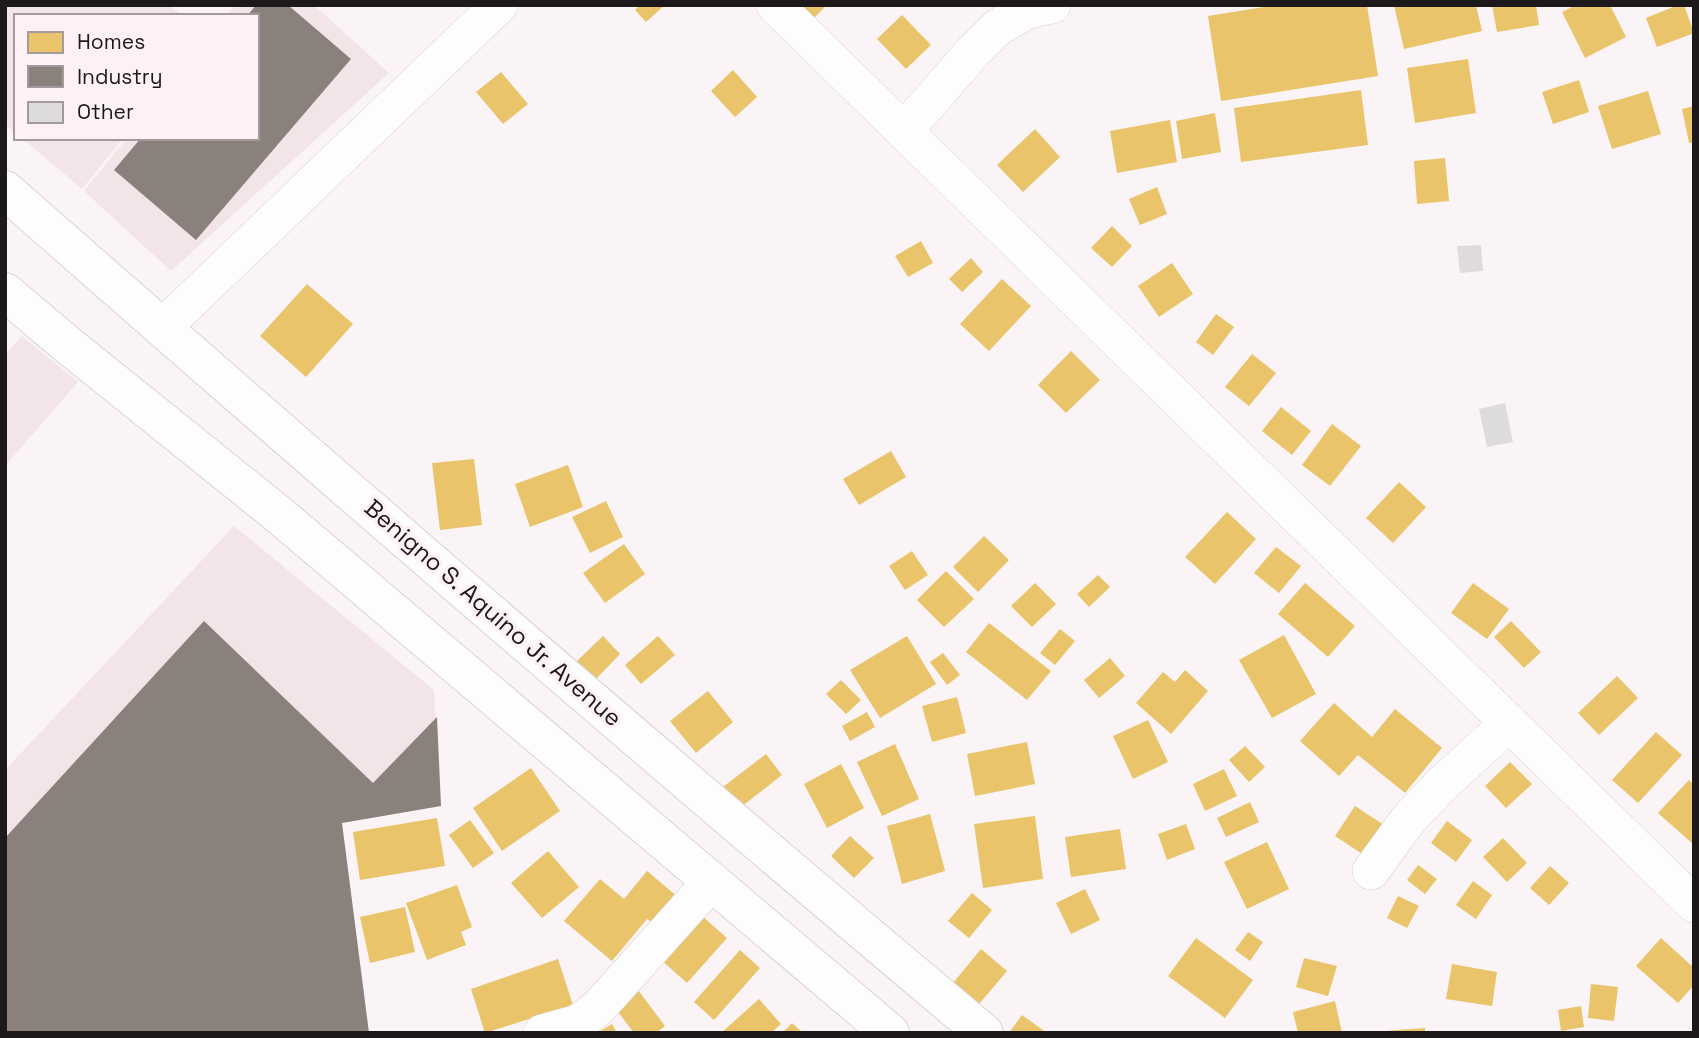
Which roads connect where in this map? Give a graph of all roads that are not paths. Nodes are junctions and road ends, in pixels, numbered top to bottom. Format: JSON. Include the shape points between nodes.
{"nodes":[{"id":1,"x":499,"y":5,"type":"edge"},
{"id":2,"x":775,"y":5,"type":"edge"},
{"id":3,"x":1052,"y":5,"type":"edge"},
{"id":4,"x":904,"y":131,"type":"junction"},
{"id":5,"x":5,"y":190,"type":"edge"},
{"id":6,"x":5,"y":292,"type":"edge"},
{"id":7,"x":162,"y":328,"type":"junction"},
{"id":8,"x":1509,"y":723,"type":"junction"},
{"id":9,"x":1371,"y":871,"type":"dead end"},
{"id":10,"x":712,"y":881,"type":"junction"},
{"id":11,"x":1694,"y":904,"type":"edge"},
{"id":12,"x":542,"y":1033,"type":"edge"},
{"id":13,"x":890,"y":1033,"type":"edge"},
{"id":14,"x":984,"y":1033,"type":"edge"}],
"edges":[{"from":1,"to":7,"type":"street"},
{"from":2,"to":4,"type":"street"},
{"from":3,"to":4,"type":"street","via":[[1028,10],[998,27]]},
{"from":4,"to":8,"type":"street"},
{"from":5,"to":7,"type":"main road","name":"Benigno S. Aquino Jr. Avenue"},
{"from":6,"to":10,"type":"main road","via":[[278,513]]},
{"from":7,"to":14,"type":"main road","name":"Benigno S. Aquino Jr. Avenue"},
{"from":8,"to":9,"type":"street","via":[[1408,820]]},
{"from":8,"to":11,"type":"street"},
{"from":10,"to":12,"type":"street","via":[[598,1008],[578,1023]]},
{"from":10,"to":13,"type":"main road"}]}
